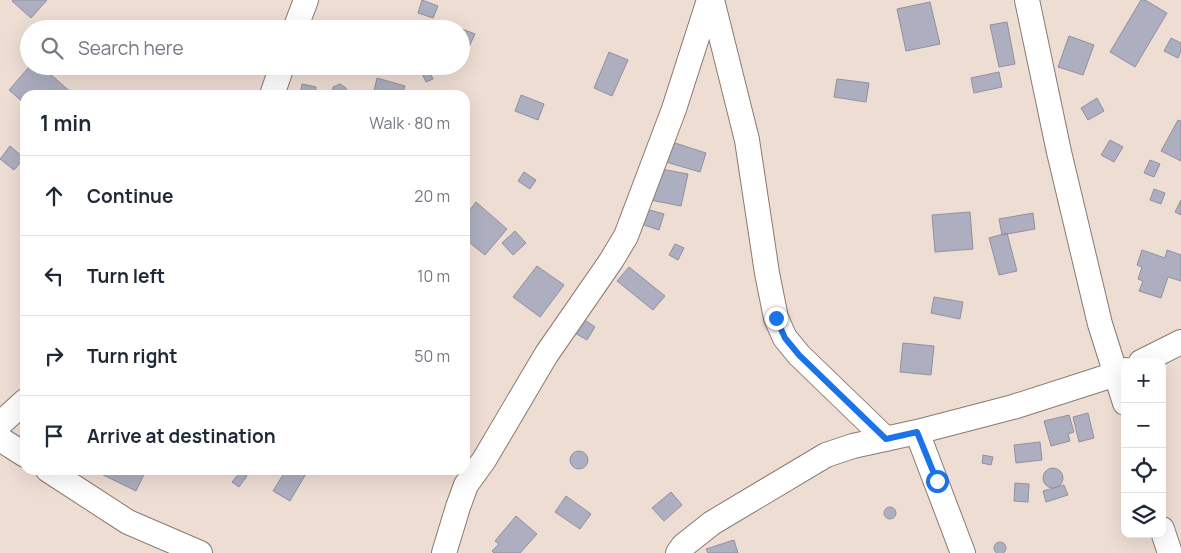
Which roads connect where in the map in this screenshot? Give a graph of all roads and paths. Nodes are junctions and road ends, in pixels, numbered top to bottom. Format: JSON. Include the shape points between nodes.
{"nodes":[{"id":1,"x":306,"y":0,"type":"edge"},
{"id":2,"x":710,"y":0,"type":"edge"},
{"id":3,"x":1026,"y":0,"type":"edge"},
{"id":4,"x":298,"y":20,"type":"edge"},
{"id":5,"x":279,"y":75,"type":"edge"},
{"id":6,"x":274,"y":90,"type":"edge"},
{"id":7,"x":1181,"y":342,"type":"edge"},
{"id":8,"x":1149,"y":358,"type":"edge"},
{"id":9,"x":1120,"y":372,"type":"edge"},
{"id":10,"x":20,"y":406,"type":"edge"},
{"id":11,"x":0,"y":424,"type":"edge"},
{"id":12,"x":917,"y":432,"type":"junction"},
{"id":13,"x":0,"y":439,"type":"edge"},
{"id":14,"x":886,"y":439,"type":"junction"},
{"id":15,"x":20,"y":452,"type":"edge"},
{"id":16,"x":56,"y":475,"type":"edge"},
{"id":17,"x":1165,"y":538,"type":"edge"},
{"id":18,"x":200,"y":553,"type":"edge"},
{"id":19,"x":444,"y":553,"type":"edge"},
{"id":20,"x":678,"y":553,"type":"edge"},
{"id":21,"x":964,"y":553,"type":"edge"},
{"id":22,"x":1170,"y":553,"type":"edge"}],
"edges":[{"from":1,"to":4,"type":"street"},
{"from":2,"to":14,"type":"street","via":[[747,140],[776,318],[785,338],[799,355]]},
{"from":2,"to":19,"type":"street","via":[[674,109],[626,236],[546,355],[466,485]]},
{"from":3,"to":9,"type":"street","via":[[1100,324]]},
{"from":5,"to":6,"type":"street"},
{"from":7,"to":8,"type":"street"},
{"from":9,"to":12,"type":"street","via":[[1014,407]]},
{"from":10,"to":11,"type":"street"},
{"from":12,"to":14,"type":"street"},
{"from":12,"to":21,"type":"street"},
{"from":13,"to":15,"type":"street"},
{"from":14,"to":20,"type":"street","via":[[826,455],[712,524]]},
{"from":16,"to":18,"type":"street","via":[[128,522]]},
{"from":17,"to":22,"type":"street"}]}
